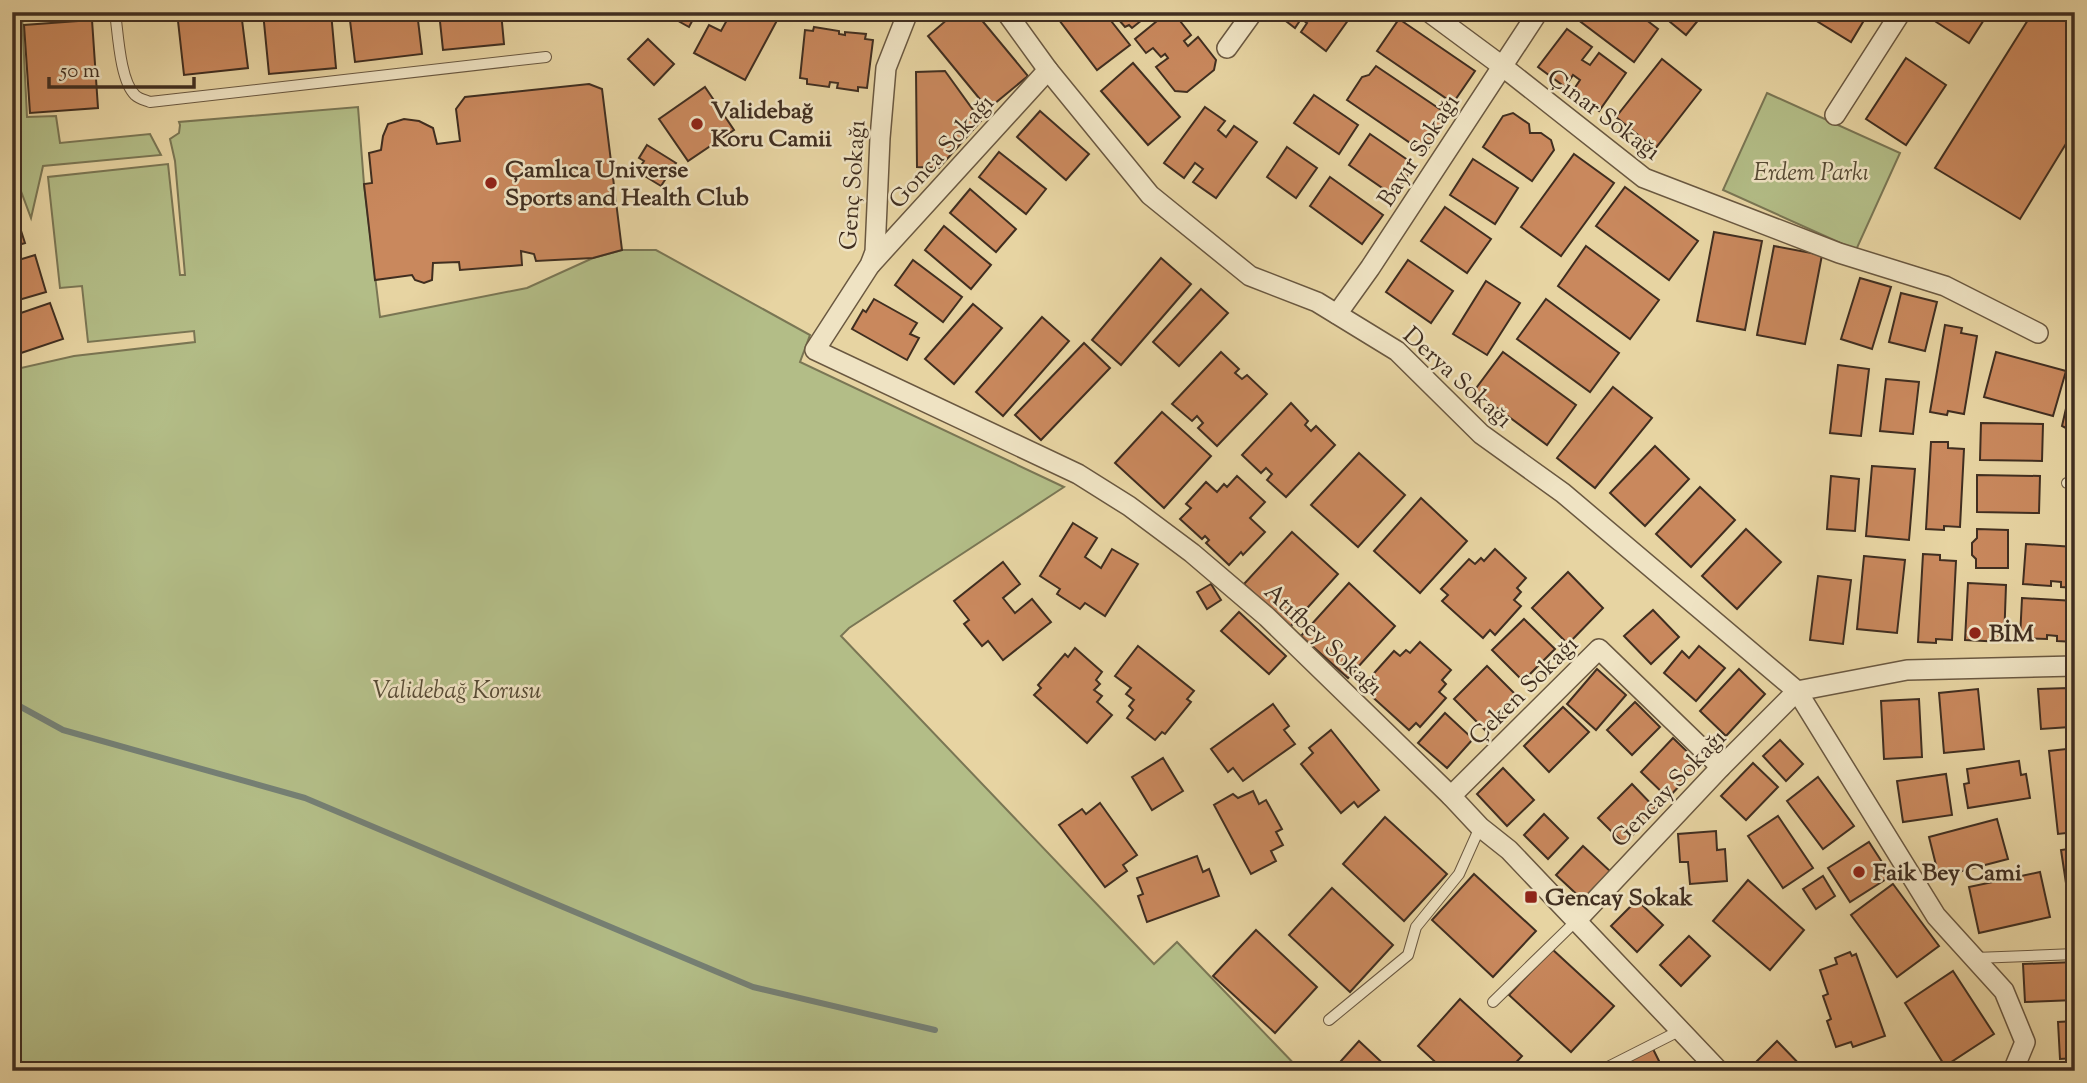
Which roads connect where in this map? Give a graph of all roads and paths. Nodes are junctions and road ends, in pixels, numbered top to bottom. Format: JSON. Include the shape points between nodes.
{"nodes":[{"id":1,"x":114,"y":12,"type":"edge"},
{"id":2,"x":908,"y":12,"type":"edge"},
{"id":3,"x":1006,"y":12,"type":"edge"},
{"id":4,"x":1253,"y":12,"type":"edge"},
{"id":5,"x":1429,"y":12,"type":"edge"},
{"id":6,"x":1538,"y":12,"type":"edge"},
{"id":7,"x":1900,"y":12,"type":"edge"},
{"id":8,"x":1227,"y":48,"type":"dead end"},
{"id":9,"x":546,"y":57,"type":"dead end"},
{"id":10,"x":1502,"y":66,"type":"junction"},
{"id":11,"x":1048,"y":70,"type":"junction"},
{"id":12,"x":1835,"y":116,"type":"dead end"},
{"id":13,"x":870,"y":265,"type":"junction"},
{"id":14,"x":1337,"y":314,"type":"junction"},
{"id":15,"x":2038,"y":333,"type":"dead end"},
{"id":16,"x":815,"y":350,"type":"joint"},
{"id":17,"x":2075,"y":666,"type":"edge"},
{"id":18,"x":1797,"y":691,"type":"junction"},
{"id":19,"x":1721,"y":767,"type":"junction"},
{"id":20,"x":1451,"y":796,"type":"junction"},
{"id":21,"x":1480,"y":827,"type":"junction"},
{"id":22,"x":1576,"y":920,"type":"junction"},
{"id":23,"x":2075,"y":954,"type":"edge"},
{"id":24,"x":1975,"y":958,"type":"junction"},
{"id":25,"x":1493,"y":1002,"type":"dead end"},
{"id":26,"x":1329,"y":1020,"type":"dead end"},
{"id":27,"x":1681,"y":1030,"type":"junction"},
{"id":28,"x":1600,"y":1071,"type":"edge"},
{"id":29,"x":1719,"y":1071,"type":"edge"},
{"id":30,"x":2012,"y":1071,"type":"edge"}],
"edges":[{"from":1,"to":9,"type":"lane","via":[[126,81],[138,98],[150,102]]},
{"from":2,"to":13,"type":"street","name":"Genç Sokağı","via":[[886,68]]},
{"from":3,"to":11,"type":"street","name":"Derya Sokağı"},
{"from":4,"to":8,"type":"street"},
{"from":5,"to":10,"type":"street","name":"Çınar Sokağı"},
{"from":6,"to":10,"type":"street","name":"Bayır Sokağı"},
{"from":7,"to":12,"type":"street"},
{"from":10,"to":14,"type":"street","name":"Bayır Sokağı"},
{"from":10,"to":15,"type":"street","name":"Çınar Sokağı","via":[[1644,178],[1839,253],[1945,286]]},
{"from":11,"to":13,"type":"street","name":"Gonca Sokağı"},
{"from":11,"to":14,"type":"street","name":"Derya Sokağı","via":[[1150,195],[1250,276]]},
{"from":13,"to":16,"type":"street","name":"Genç Sokağı"},
{"from":14,"to":18,"type":"street","name":"Derya Sokağı","via":[[1397,351],[1482,434],[1563,493]]},
{"from":16,"to":20,"type":"street","name":"Atıfbey Sokağı","via":[[1078,474],[1129,506],[1192,552],[1267,617]]},
{"from":17,"to":18,"type":"street","via":[[1908,670]]},
{"from":18,"to":19,"type":"street","name":"Gencay Sokağı"},
{"from":18,"to":24,"type":"street","name":"Derya Sokağı","via":[[1936,916]]},
{"from":19,"to":20,"type":"street","name":"Çeken Sokağı","via":[[1600,649]]},
{"from":19,"to":22,"type":"street","name":"Gencay Sokağı"},
{"from":20,"to":21,"type":"street","name":"Atıfbey Sokağı"},
{"from":21,"to":22,"type":"street","name":"Atıfbey Sokağı","via":[[1509,850]]},
{"from":21,"to":26,"type":"lane","via":[[1459,874],[1416,927],[1408,955]]},
{"from":22,"to":25,"type":"lane"},
{"from":22,"to":27,"type":"street","name":"Atıfbey Sokağı"},
{"from":23,"to":24,"type":"lane"},
{"from":24,"to":30,"type":"street","name":"Derya Sokağı","via":[[2004,991],[2025,1042]]},
{"from":27,"to":28,"type":"lane"},
{"from":27,"to":29,"type":"street","name":"Atıfbey Sokağı"}]}
